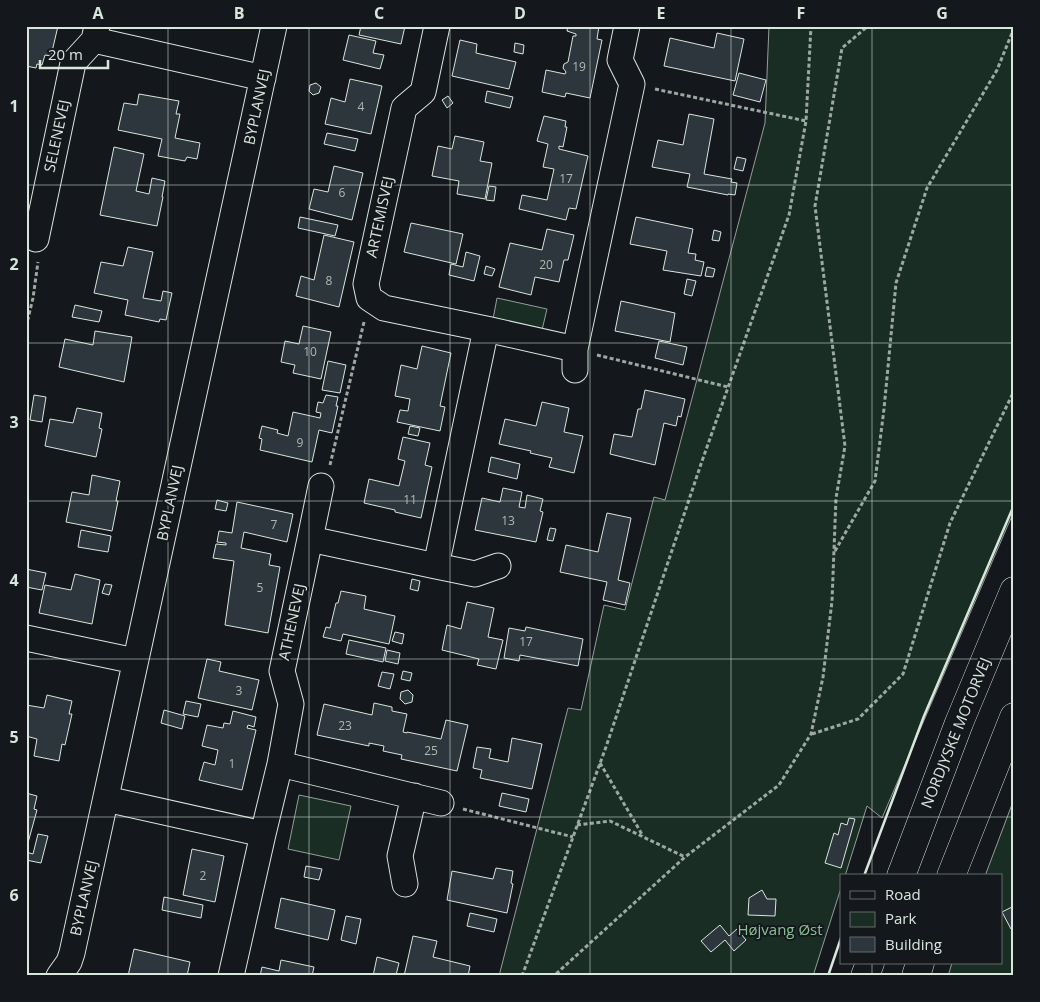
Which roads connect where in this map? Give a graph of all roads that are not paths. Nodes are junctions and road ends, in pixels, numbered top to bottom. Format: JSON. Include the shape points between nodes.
{"nodes":[{"id":1,"x":274,"y":26,"type":"edge"},
{"id":2,"x":437,"y":26,"type":"edge"},
{"id":3,"x":627,"y":26,"type":"edge"},
{"id":4,"x":96,"y":33,"type":"edge"},
{"id":5,"x":263,"y":78,"type":"junction"},
{"id":6,"x":36,"y":240,"type":"road end"},
{"id":7,"x":486,"y":329,"type":"junction"},
{"id":8,"x":321,"y":486,"type":"road end"},
{"id":9,"x":310,"y":539,"type":"junction"},
{"id":10,"x":436,"y":566,"type":"junction"},
{"id":11,"x":498,"y":566,"type":"dead end"},
{"id":12,"x":1014,"y":591,"type":"edge"},
{"id":13,"x":26,"y":638,"type":"edge"},
{"id":14,"x":135,"y":661,"type":"junction"},
{"id":15,"x":1014,"y":717,"type":"edge"},
{"id":16,"x":280,"y":764,"type":"junction"},
{"id":17,"x":414,"y":796,"type":"junction"},
{"id":18,"x":106,"y":799,"type":"junction"},
{"id":19,"x":441,"y":803,"type":"road end"},
{"id":20,"x":263,"y":834,"type":"junction"},
{"id":21,"x":902,"y":874,"type":"edge"},
{"id":22,"x":952,"y":874,"type":"edge"},
{"id":23,"x":405,"y":884,"type":"dead end"},
{"id":24,"x":870,"y":964,"type":"edge"},
{"id":25,"x":920,"y":964,"type":"edge"},
{"id":26,"x":59,"y":976,"type":"edge"},
{"id":27,"x":231,"y":976,"type":"edge"},
{"id":28,"x":865,"y":976,"type":"edge"},
{"id":29,"x":916,"y":976,"type":"edge"}],
"edges":[{"from":1,"to":5,"type":"street","name":"BYPLANVEJ"},
{"from":2,"to":7,"type":"street","name":"ARTEMISVEJ","via":[[423,92],[404,108],[366,284],[369,298],[384,308]]},
{"from":3,"to":7,"type":"street","via":[[620,60],[632,84],[575,359]]},
{"from":4,"to":5,"type":"street","name":"SELENEVEJ"},
{"from":4,"to":6,"type":"street","name":"SELENEVEJ","via":[[73,63]]},
{"from":5,"to":14,"type":"street","name":"BYPLANVEJ"},
{"from":7,"to":10,"type":"street"},
{"from":8,"to":9,"type":"street","name":"ATHENEVEJ"},
{"from":9,"to":10,"type":"street"},
{"from":9,"to":16,"type":"street","name":"ATHENEVEJ","via":[[282,671],[291,704]]},
{"from":10,"to":11,"type":"street","via":[[476,574]]},
{"from":12,"to":21,"type":"highway","name":"NORDJYSKE MOTORVEJ"},
{"from":13,"to":14,"type":"street"},
{"from":14,"to":18,"type":"street","name":"BYPLANVEJ"},
{"from":15,"to":22,"type":"highway"},
{"from":16,"to":17,"type":"street"},
{"from":16,"to":20,"type":"street","name":"ATHENEVEJ"},
{"from":17,"to":19,"type":"street"},
{"from":17,"to":23,"type":"street","via":[[400,856]]},
{"from":18,"to":20,"type":"street"},
{"from":18,"to":26,"type":"street","name":"BYPLANVEJ","via":[[72,953]]},
{"from":20,"to":27,"type":"street","name":"ATHENEVEJ"},
{"from":24,"to":28,"type":"highway"},
{"from":25,"to":29,"type":"highway"}]}
